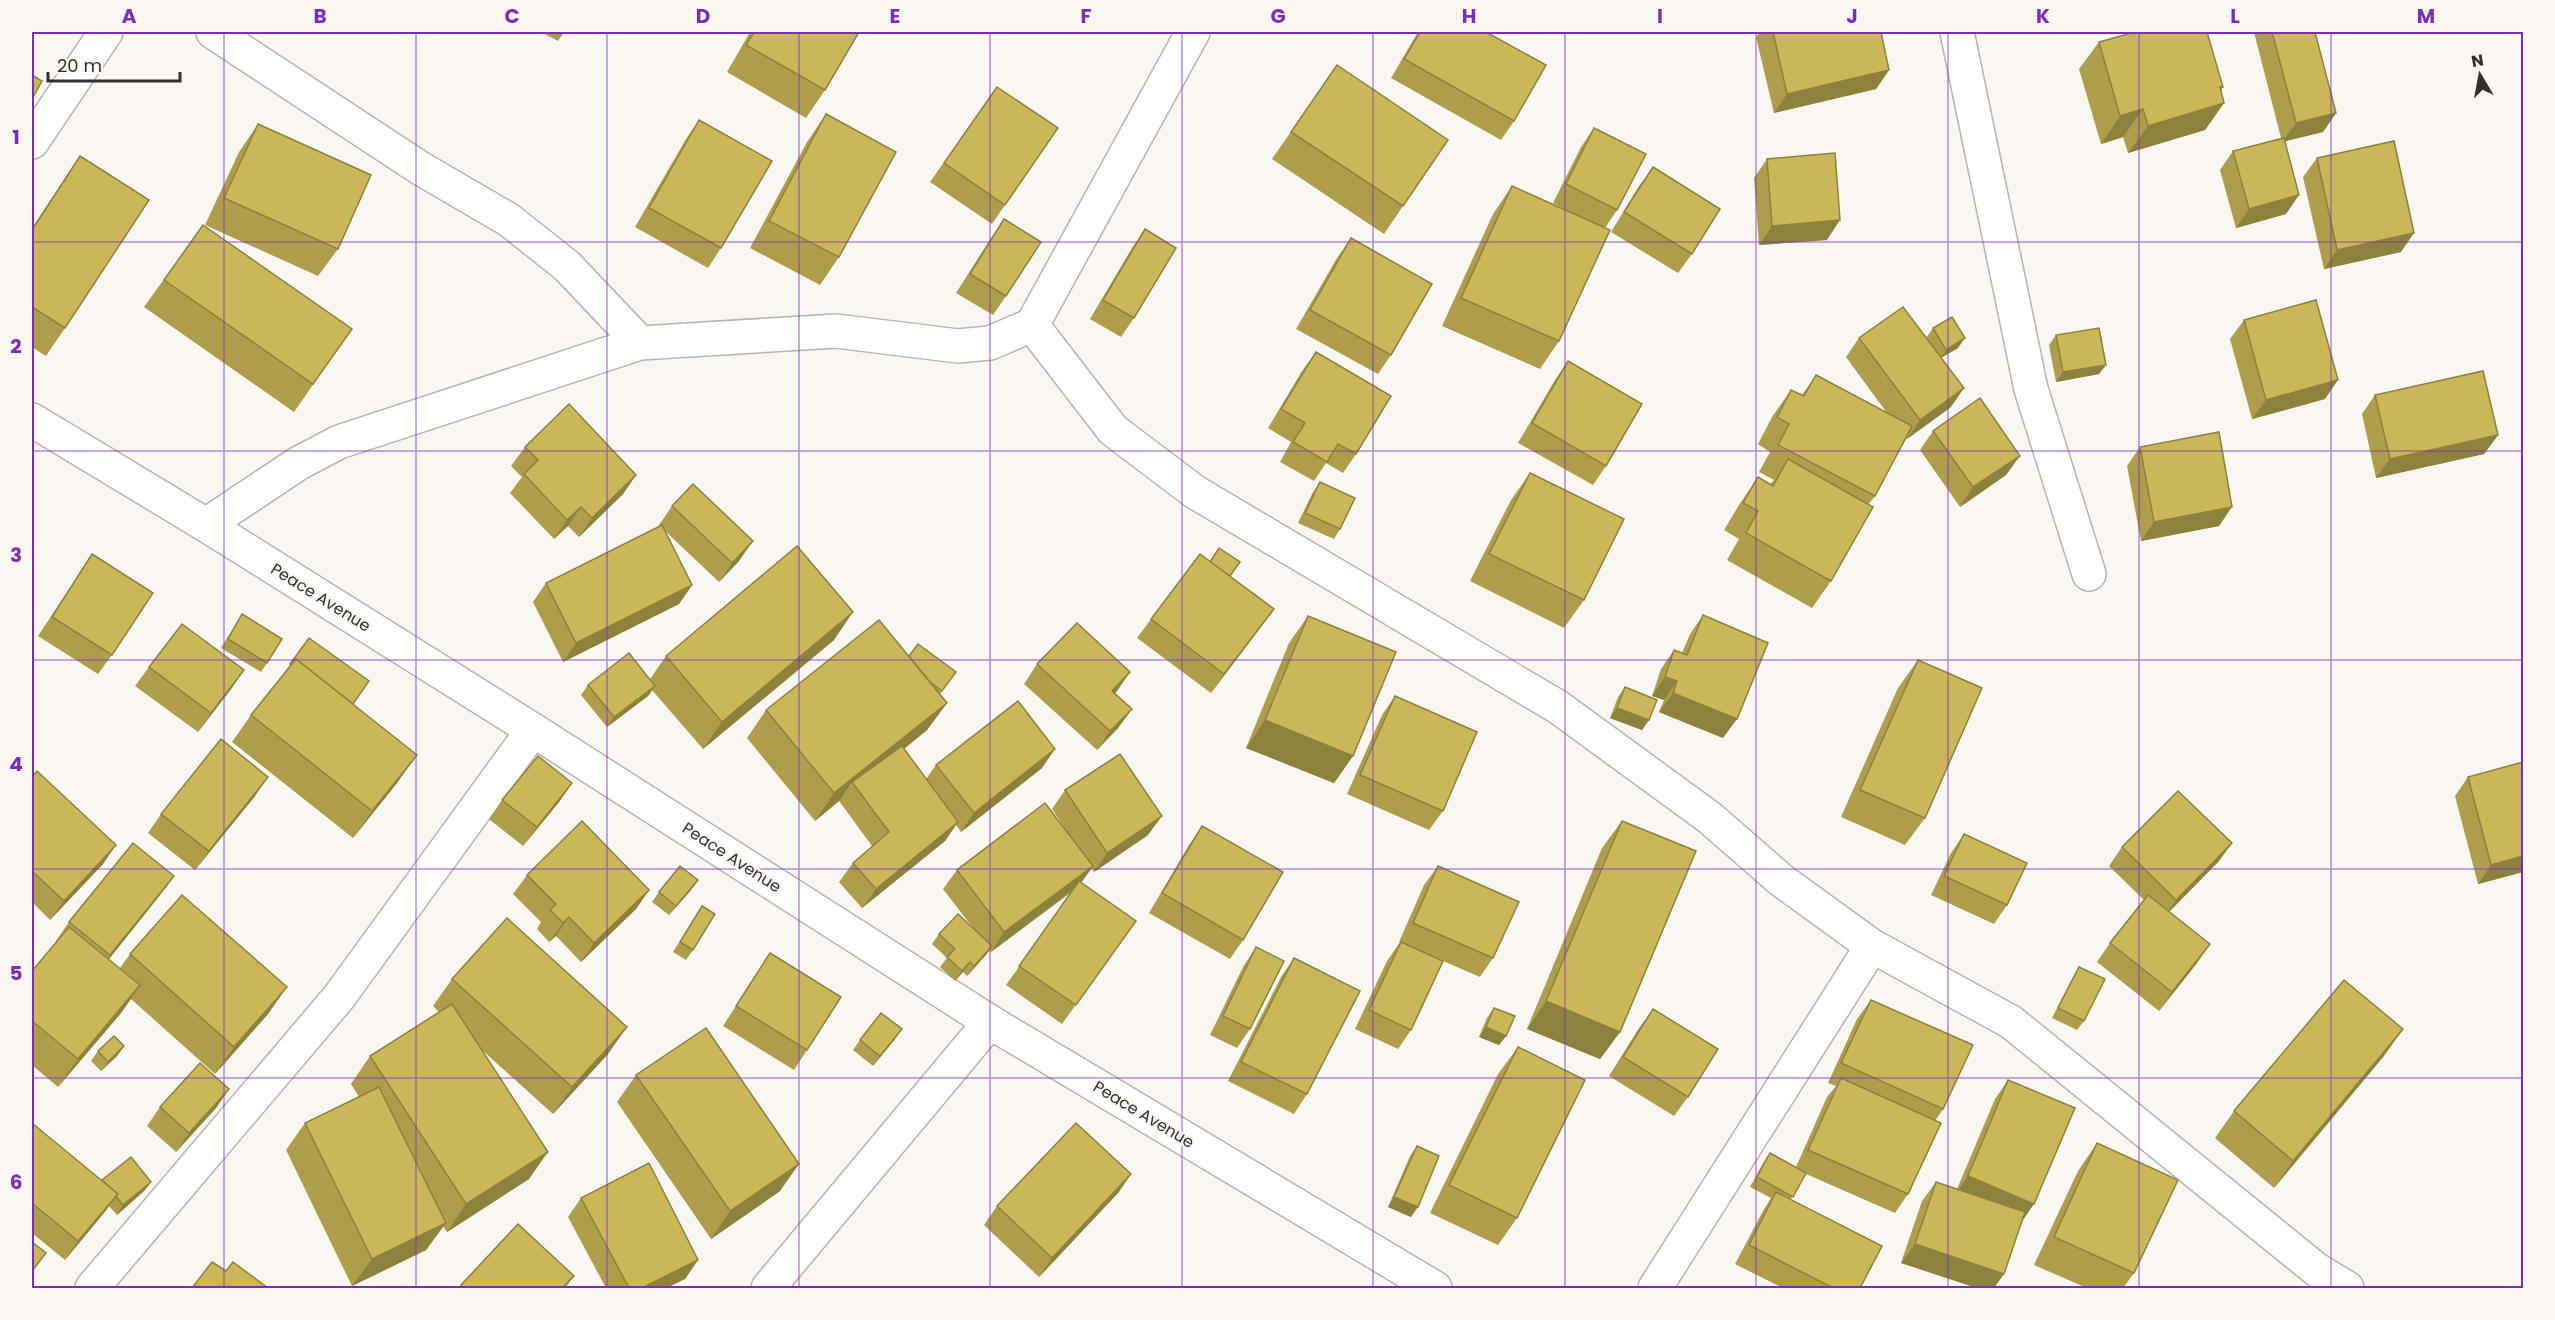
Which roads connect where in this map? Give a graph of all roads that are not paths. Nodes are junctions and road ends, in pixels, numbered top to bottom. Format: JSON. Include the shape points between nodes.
{"nodes":[{"id":1,"x":106,"y":32,"type":"edge"},
{"id":2,"x":213,"y":32,"type":"edge"},
{"id":3,"x":1193,"y":32,"type":"edge"},
{"id":4,"x":1957,"y":32,"type":"edge"},
{"id":5,"x":32,"y":142,"type":"edge"},
{"id":6,"x":1032,"y":325,"type":"junction"},
{"id":7,"x":640,"y":343,"type":"junction"},
{"id":8,"x":32,"y":420,"type":"edge"},
{"id":9,"x":206,"y":525,"type":"junction"},
{"id":10,"x":2089,"y":574,"type":"dead end"},
{"id":11,"x":533,"y":730,"type":"junction"},
{"id":12,"x":1872,"y":945,"type":"junction"},
{"id":13,"x":990,"y":1022,"type":"junction"},
{"id":14,"x":92,"y":1288,"type":"edge"},
{"id":15,"x":768,"y":1288,"type":"edge"},
{"id":16,"x":1435,"y":1288,"type":"edge"},
{"id":17,"x":1655,"y":1288,"type":"edge"},
{"id":18,"x":2347,"y":1288,"type":"edge"}],
"edges":[{"from":1,"to":5,"type":"street"},
{"from":2,"to":7,"type":"street","via":[[420,168],[509,220],[567,266]]},
{"from":3,"to":6,"type":"street"},
{"from":4,"to":10,"type":"street","via":[[2031,388]]},
{"from":6,"to":7,"type":"street","via":[[990,343],[958,346],[836,331]]},
{"from":6,"to":12,"type":"street","via":[[1113,430],[1195,492],[1558,708],[1710,818],[1781,880]]},
{"from":7,"to":9,"type":"street","via":[[339,442],[299,463]]},
{"from":8,"to":9,"type":"street","name":"Peace Avenue"},
{"from":9,"to":11,"type":"street","name":"Peace Avenue"},
{"from":11,"to":13,"type":"street","name":"Peace Avenue"},
{"from":11,"to":14,"type":"street","via":[[339,997]]},
{"from":12,"to":17,"type":"street"},
{"from":12,"to":18,"type":"street","via":[[2011,1022],[2317,1270]]},
{"from":13,"to":15,"type":"street"},
{"from":13,"to":16,"type":"street","name":"Peace Avenue"}]}
